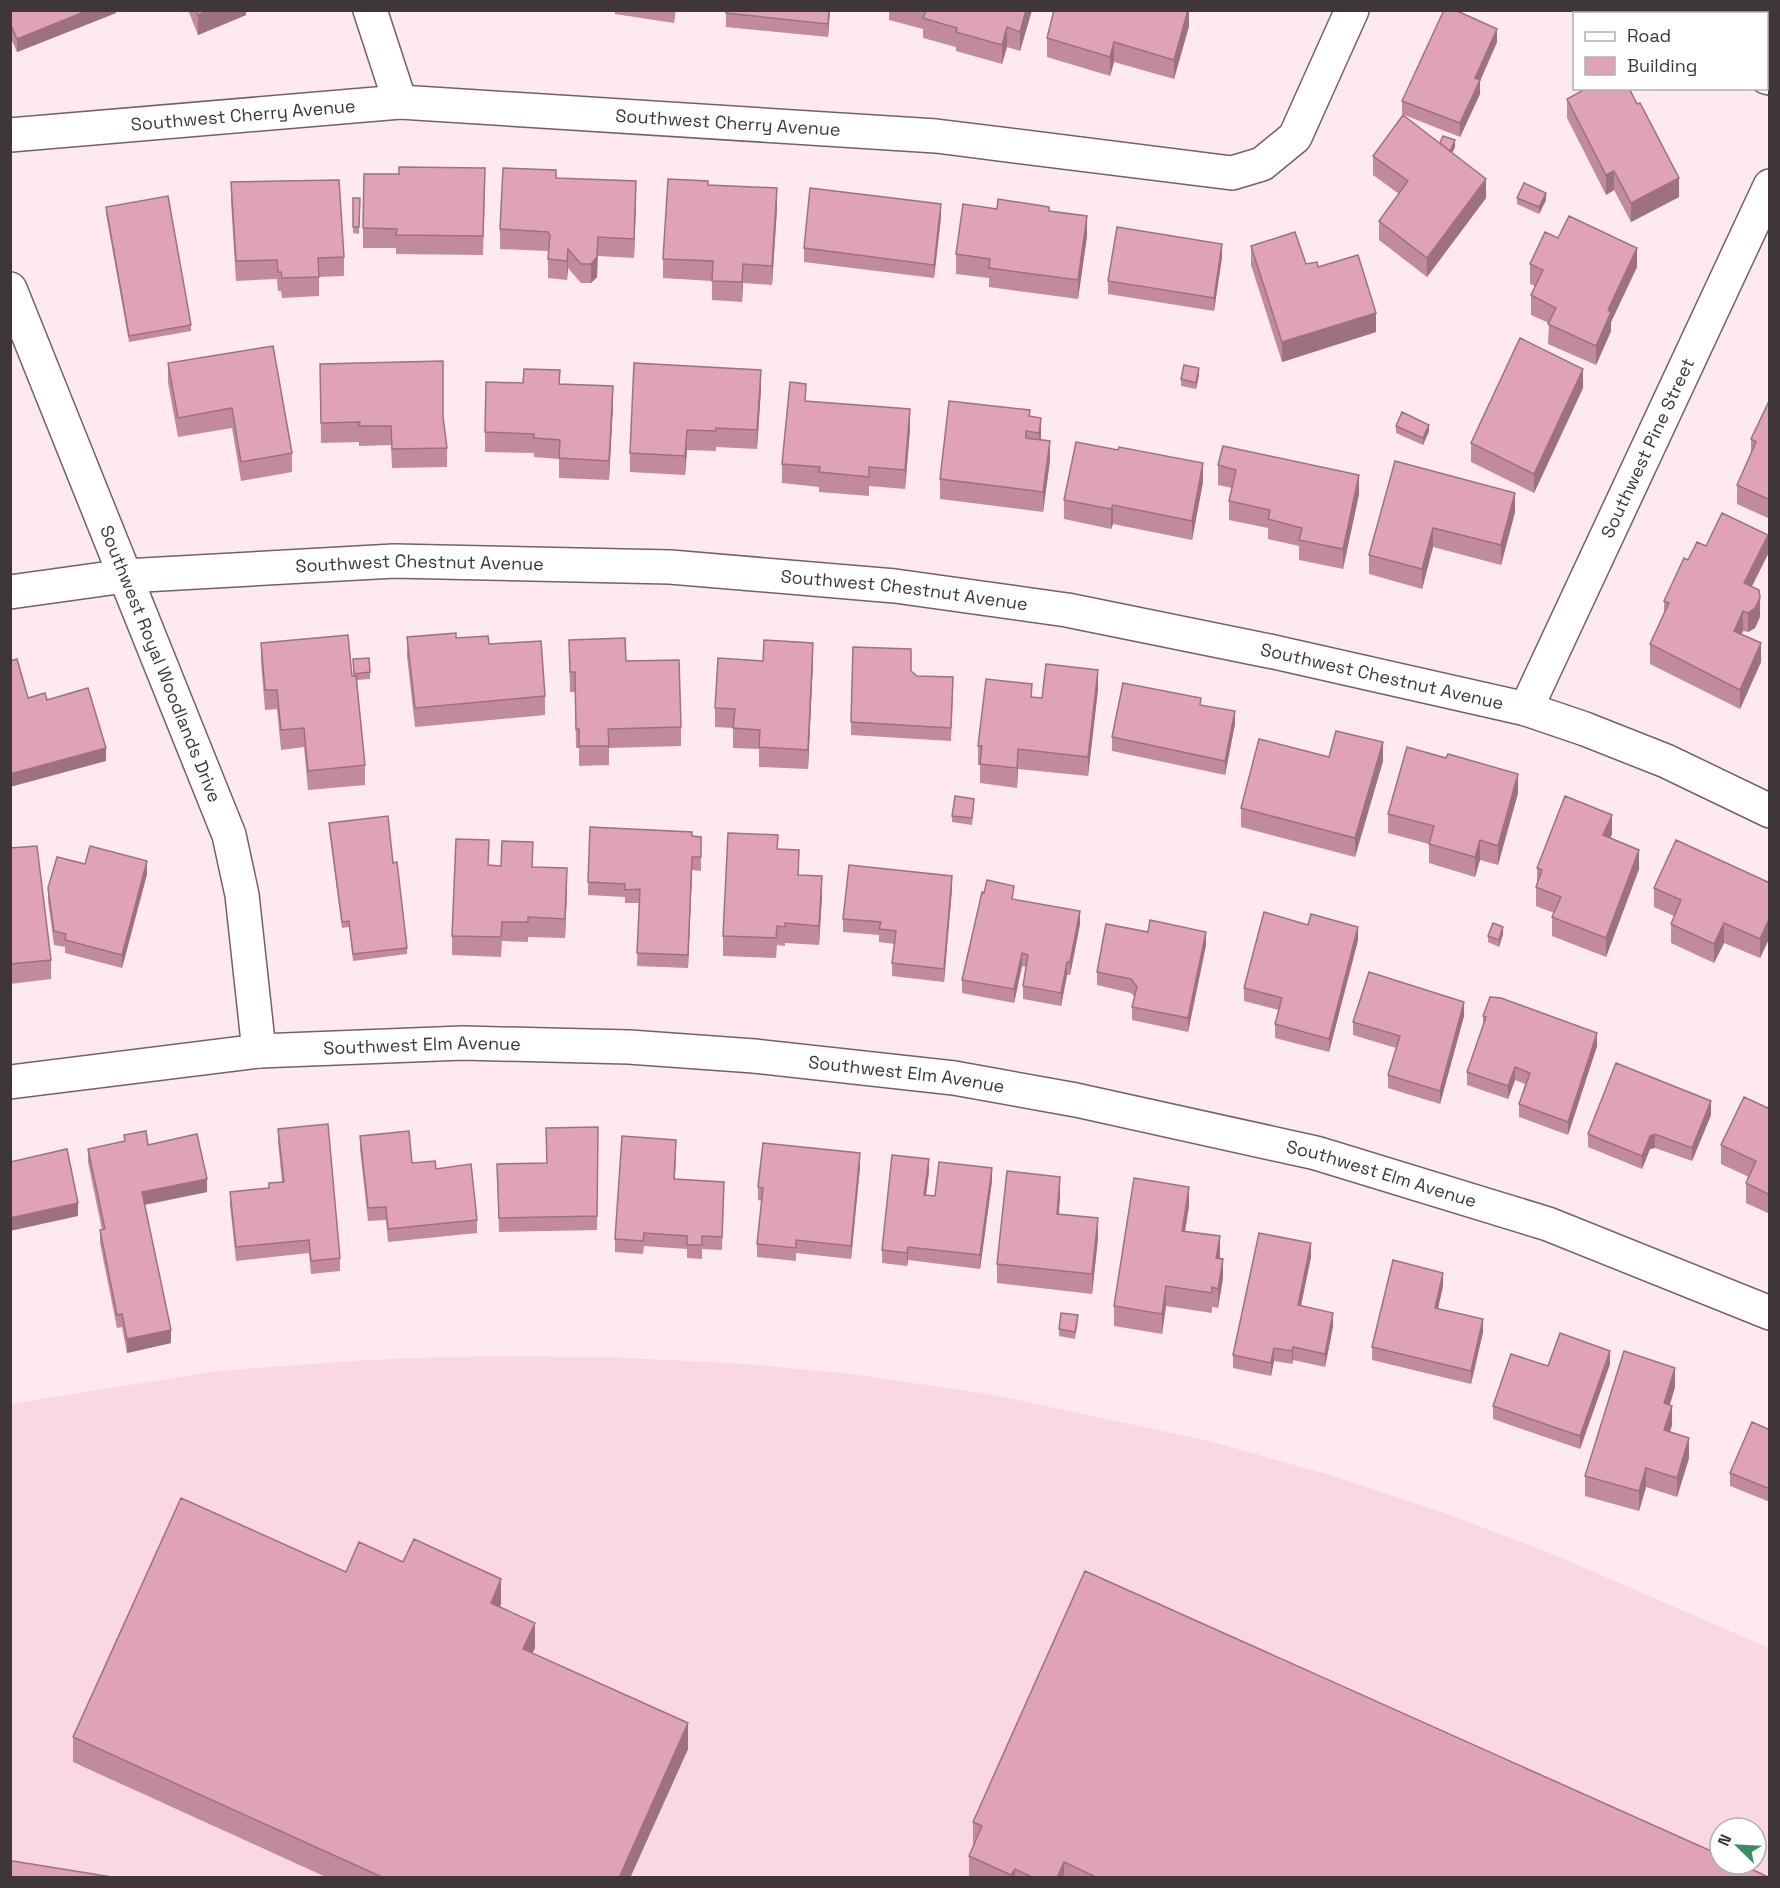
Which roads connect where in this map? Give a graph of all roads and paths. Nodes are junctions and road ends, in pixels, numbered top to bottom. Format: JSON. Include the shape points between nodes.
{"nodes":[{"id":1,"x":370,"y":10,"type":"edge"},
{"id":2,"x":1352,"y":10,"type":"edge"},
{"id":3,"x":400,"y":102,"type":"junction"},
{"id":4,"x":10,"y":135,"type":"edge"},
{"id":5,"x":1770,"y":186,"type":"edge"},
{"id":6,"x":10,"y":290,"type":"edge"},
{"id":7,"x":125,"y":576,"type":"junction"},
{"id":8,"x":10,"y":592,"type":"edge"},
{"id":9,"x":1526,"y":710,"type":"junction"},
{"id":10,"x":1770,"y":811,"type":"edge"},
{"id":11,"x":259,"y":1051,"type":"junction"},
{"id":12,"x":10,"y":1082,"type":"edge"},
{"id":13,"x":1770,"y":1313,"type":"edge"}],
"edges":[{"from":1,"to":3,"type":"street"},
{"from":2,"to":3,"type":"street","name":"Southwest Cherry Avenue","via":[[1295,137],[1262,164],[1232,173],[936,136]]},
{"from":3,"to":4,"type":"street","name":"Southwest Cherry Avenue"},
{"from":5,"to":9,"type":"street","name":"Southwest Pine Street"},
{"from":6,"to":7,"type":"street","name":"Southwest Royal Woodlands Drive"},
{"from":7,"to":8,"type":"street","name":"Southwest Chestnut Avenue"},
{"from":7,"to":9,"type":"street","name":"Southwest Chestnut Avenue","via":[[394,561],[670,567],[895,586],[1067,610],[1274,652]]},
{"from":7,"to":11,"type":"street","name":"Southwest Royal Woodlands Drive","via":[[232,846],[242,895]]},
{"from":9,"to":10,"type":"street","name":"Southwest Chestnut Avenue","via":[[1666,761]]},
{"from":11,"to":12,"type":"street","name":"Southwest Elm Avenue"},
{"from":11,"to":13,"type":"street","name":"Southwest Elm Avenue","via":[[463,1043],[629,1047],[954,1078],[1076,1100],[1316,1153],[1548,1224]]}]}
